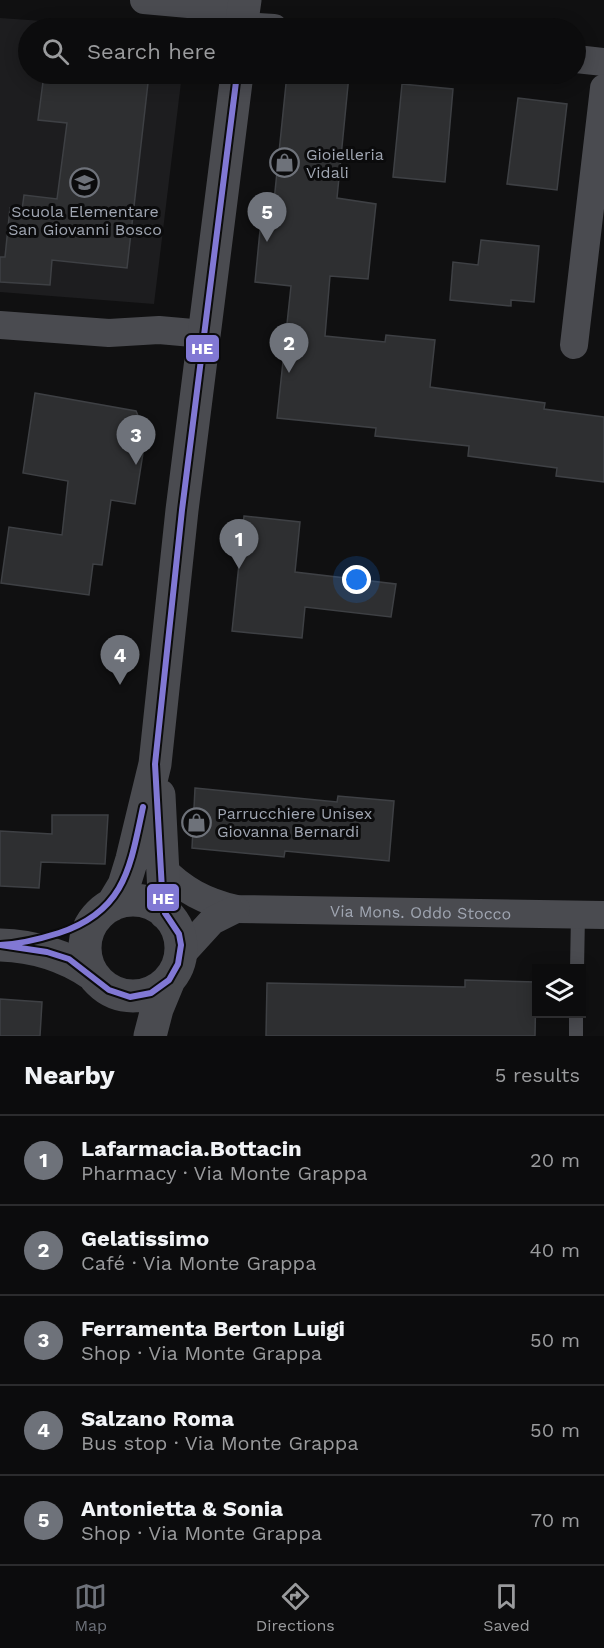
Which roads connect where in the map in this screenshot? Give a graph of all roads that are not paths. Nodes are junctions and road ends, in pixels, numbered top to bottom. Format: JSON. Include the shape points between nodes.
{"nodes":[{"id":1,"x":144,"y":0,"type":"edge"},
{"id":2,"x":243,"y":16,"type":"edge"},
{"id":3,"x":586,"y":60,"type":"edge"},
{"id":4,"x":604,"y":62,"type":"edge"},
{"id":5,"x":236,"y":84,"type":"edge"},
{"id":6,"x":604,"y":88,"type":"edge"},
{"id":7,"x":0,"y":325,"type":"edge"},
{"id":8,"x":204,"y":334,"type":"junction"},
{"id":9,"x":574,"y":345,"type":"dead end"},
{"id":10,"x":155,"y":764,"type":"junction"},
{"id":11,"x":161,"y":867,"type":"junction"},
{"id":12,"x":223,"y":906,"type":"junction"},
{"id":13,"x":103,"y":912,"type":"junction"},
{"id":14,"x":167,"y":915,"type":"junction"},
{"id":15,"x":591,"y":915,"type":"edge"},
{"id":16,"x":7,"y":945,"type":"edge"},
{"id":17,"x":578,"y":964,"type":"edge"},
{"id":18,"x":175,"y":968,"type":"junction"},
{"id":19,"x":100,"y":982,"type":"junction"},
{"id":20,"x":576,"y":1018,"type":"edge"},
{"id":21,"x":136,"y":1036,"type":"edge"},
{"id":22,"x":150,"y":1036,"type":"edge"},
{"id":23,"x":576,"y":1036,"type":"edge"}],
"edges":[{"from":1,"to":2,"type":"street"},
{"from":3,"to":4,"type":"street"},
{"from":5,"to":8,"type":"street"},
{"from":6,"to":9,"type":"street"},
{"from":7,"to":8,"type":"street","via":[[109,333],[159,330]]},
{"from":8,"to":10,"type":"street"},
{"from":10,"to":11,"type":"street"},
{"from":10,"to":13,"type":"street","via":[[124,885]]},
{"from":11,"to":12,"type":"street","name":"Via Mons. Oddo Stocco","via":[[174,882]]},
{"from":11,"to":14,"type":"street"},
{"from":12,"to":14,"type":"street"},
{"from":12,"to":15,"type":"street","name":"Via Mons. Oddo Stocco"},
{"from":12,"to":18,"type":"street","name":"Via Mons. Oddo Stocco"},
{"from":13,"to":14,"type":"street","via":[[123,901],[146,902]]},
{"from":13,"to":16,"type":"street","via":[[70,931]]},
{"from":13,"to":19,"type":"street","via":[[88,929],[85,952]]},
{"from":14,"to":18,"type":"street","via":[[179,934]]},
{"from":15,"to":17,"type":"lane"},
{"from":16,"to":19,"type":"street","via":[[69,959]]},
{"from":18,"to":19,"type":"street","via":[[151,993],[130,997]]},
{"from":18,"to":22,"type":"street"},
{"from":19,"to":21,"type":"street","via":[[125,1010]]},
{"from":20,"to":23,"type":"lane"}]}
